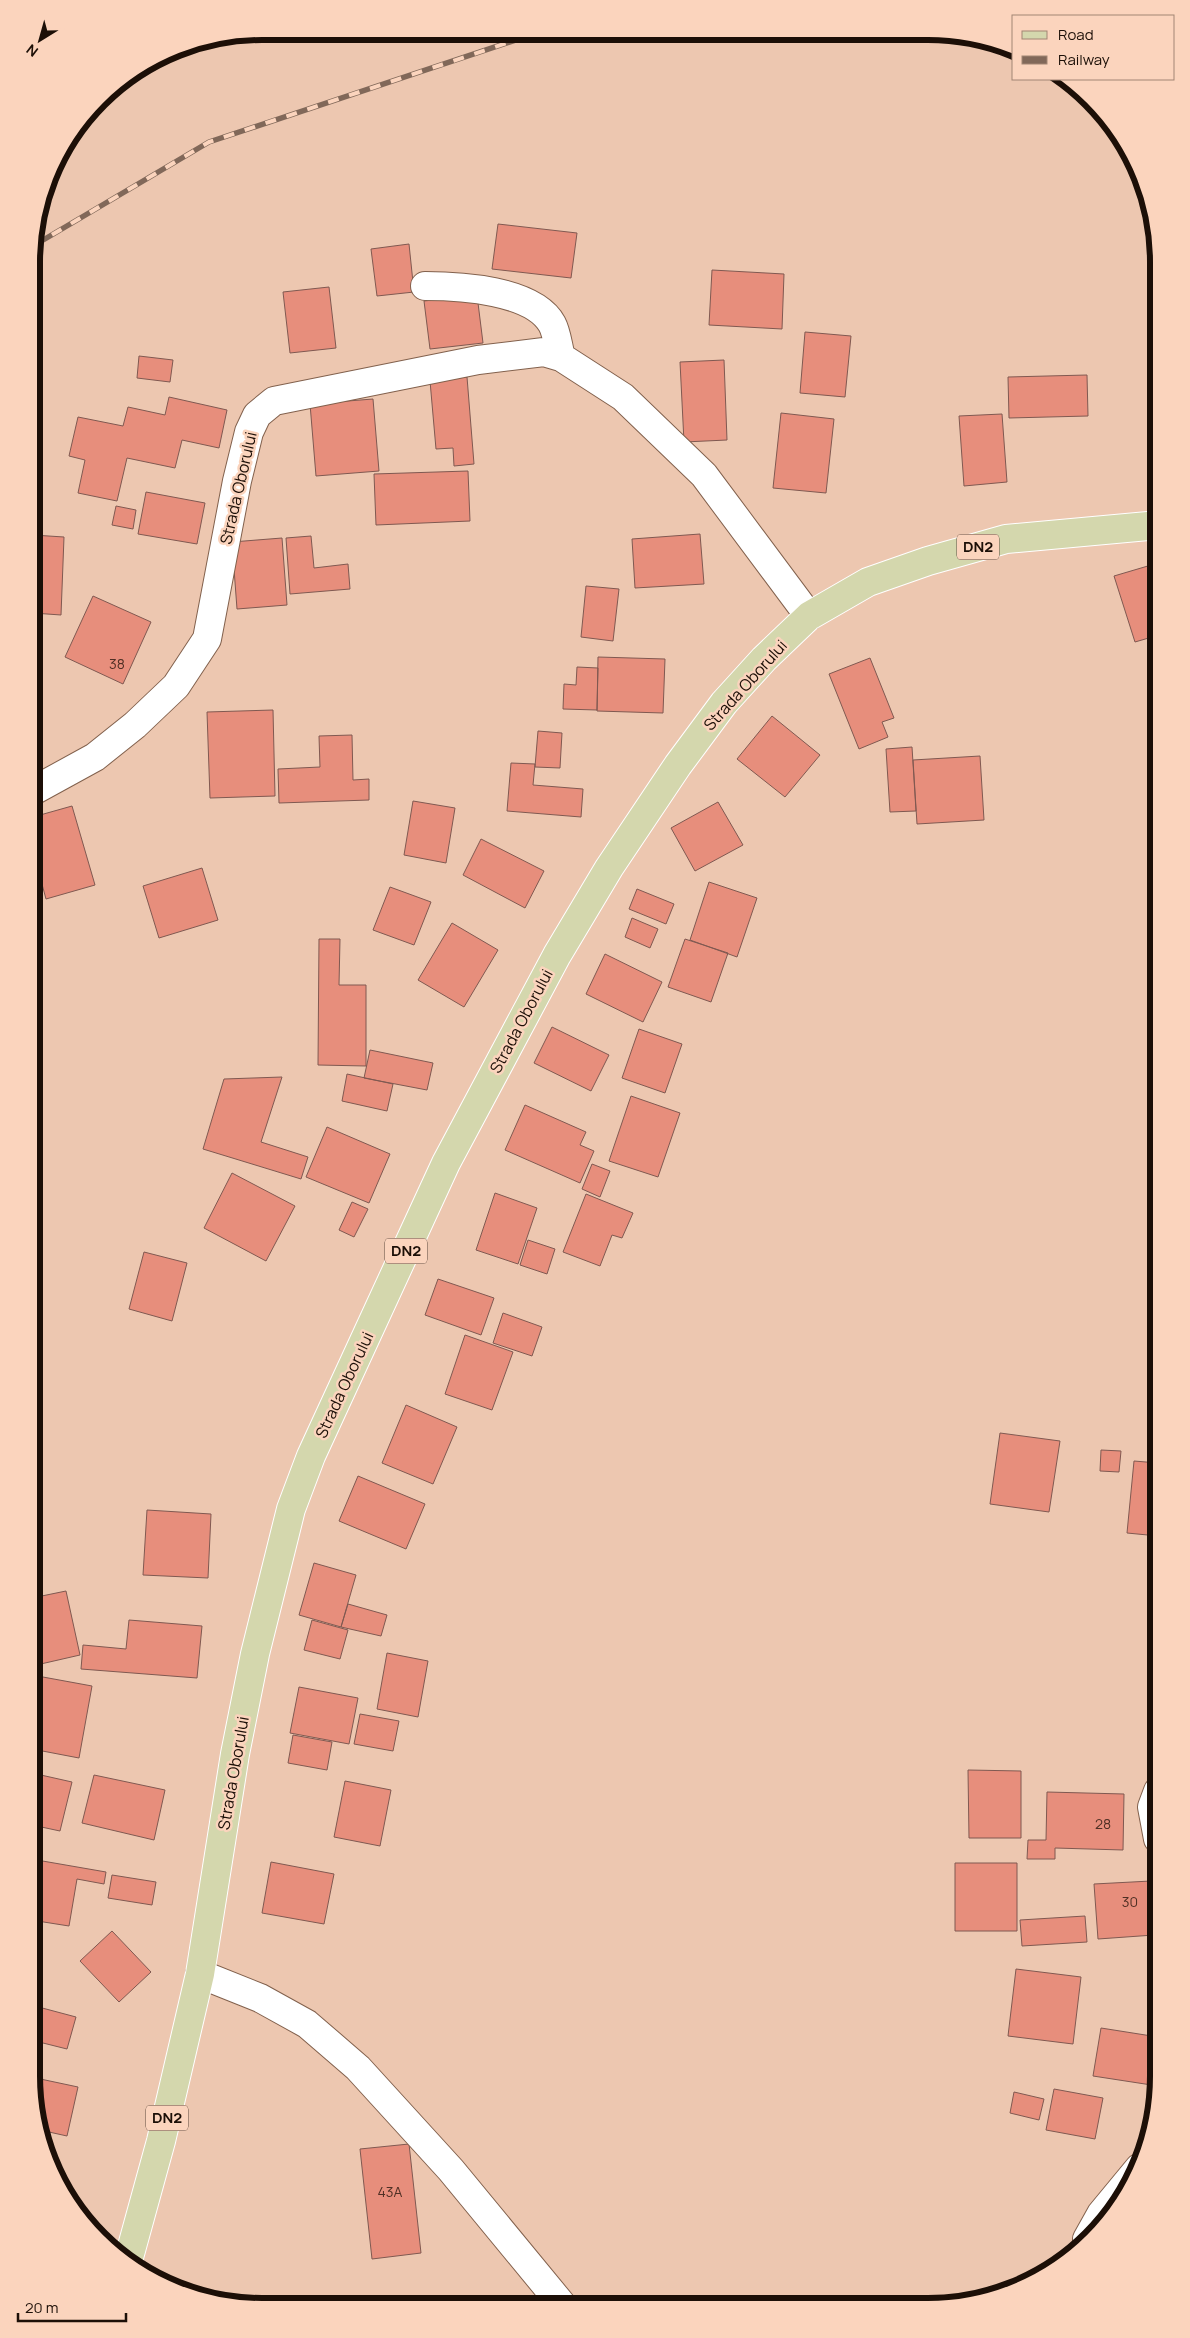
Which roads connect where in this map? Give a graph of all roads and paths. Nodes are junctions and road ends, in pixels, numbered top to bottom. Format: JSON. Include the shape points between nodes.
{"nodes":[{"id":1,"x":425,"y":286,"type":"dead end"},
{"id":2,"x":561,"y":357,"type":"junction"},
{"id":3,"x":1150,"y":526,"type":"edge"},
{"id":4,"x":809,"y":616,"type":"junction"},
{"id":5,"x":40,"y":786,"type":"edge"},
{"id":6,"x":200,"y":1974,"type":"junction"},
{"id":7,"x":1109,"y":2204,"type":"edge"},
{"id":8,"x":1100,"y":2216,"type":"edge"},
{"id":9,"x":130,"y":2254,"type":"edge"},
{"id":10,"x":557,"y":2298,"type":"edge"}],
"edges":[{"from":1,"to":2,"type":"street","via":[[486,290],[534,305],[552,324]]},
{"from":2,"to":4,"type":"street","name":"Strada Oborului","via":[[622,397],[704,475]]},
{"from":2,"to":5,"type":"street","name":"Strada Oborului","via":[[544,352],[478,360],[274,401],[257,415],[249,432],[237,481],[207,639],[176,686],[135,725],[95,757]]},
{"from":3,"to":4,"type":"main road","name":"Strada Oborului","number":"DN2","via":[[1006,539],[868,582]]},
{"from":4,"to":6,"type":"main road","name":"Strada Oborului","number":"DN2","via":[[724,703],[609,868],[557,955],[446,1163],[311,1456],[292,1508],[255,1654],[235,1754]]},
{"from":6,"to":9,"type":"main road","name":"Strada Oborului","number":"DN2","via":[[161,2141]]},
{"from":6,"to":10,"type":"street","via":[[260,1998],[307,2024],[358,2068],[451,2170]]},
{"from":7,"to":8,"type":"street"}]}
